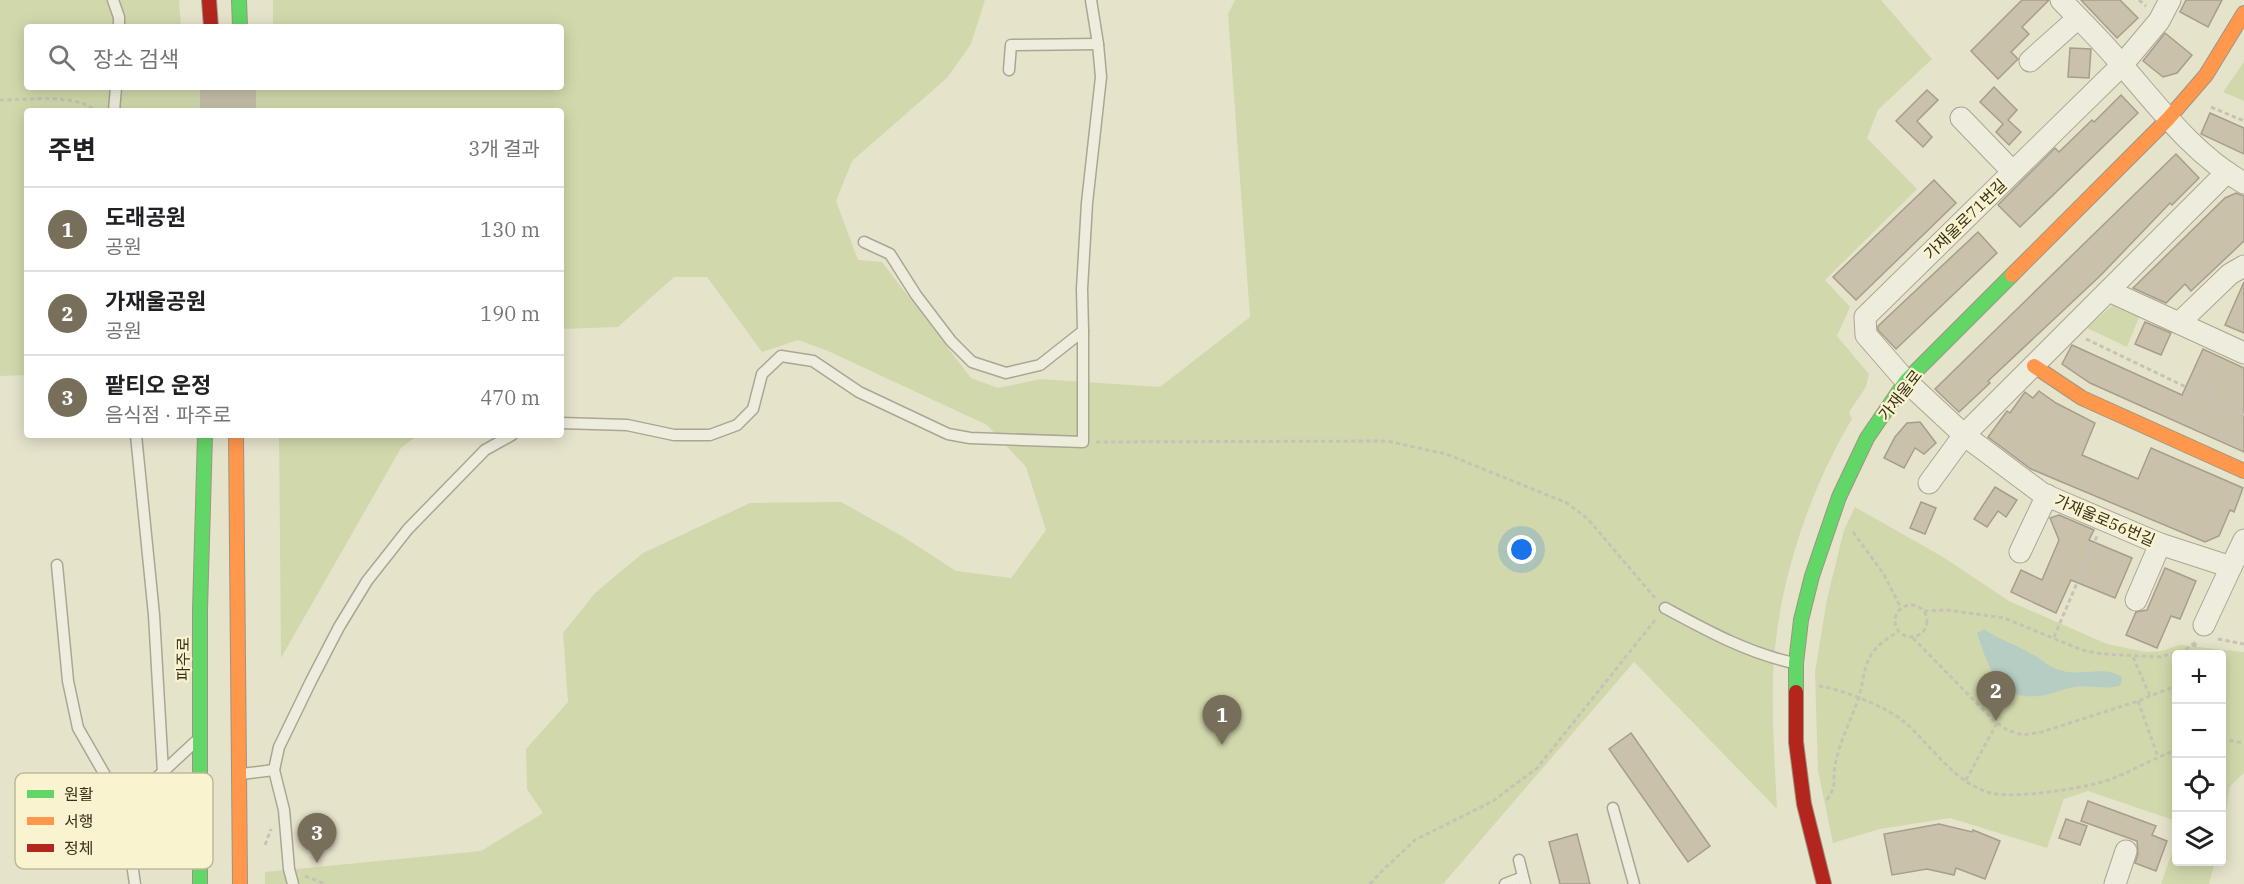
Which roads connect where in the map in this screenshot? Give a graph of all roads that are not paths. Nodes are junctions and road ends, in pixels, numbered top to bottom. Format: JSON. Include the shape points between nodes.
{"nodes":[{"id":1,"x":113,"y":0,"type":"edge"},
{"id":2,"x":209,"y":0,"type":"edge"},
{"id":3,"x":239,"y":0,"type":"edge"},
{"id":4,"x":1091,"y":0,"type":"edge"},
{"id":5,"x":2061,"y":0,"type":"edge"},
{"id":6,"x":2170,"y":0,"type":"edge"},
{"id":7,"x":2244,"y":13,"type":"edge"},
{"id":8,"x":2078,"y":18,"type":"junction"},
{"id":9,"x":119,"y":24,"type":"edge"},
{"id":10,"x":211,"y":24,"type":"edge"},
{"id":11,"x":240,"y":24,"type":"edge"},
{"id":12,"x":1098,"y":45,"type":"junction"},
{"id":13,"x":2030,"y":61,"type":"dead end"},
{"id":14,"x":2122,"y":65,"type":"junction"},
{"id":15,"x":1009,"y":70,"type":"dead end"},
{"id":16,"x":116,"y":90,"type":"edge"},
{"id":17,"x":114,"y":108,"type":"edge"},
{"id":18,"x":1961,"y":118,"type":"dead end"},
{"id":19,"x":2168,"y":119,"type":"junction"},
{"id":20,"x":2013,"y":172,"type":"junction"},
{"id":21,"x":2235,"y":177,"type":"edge"},
{"id":22,"x":864,"y":242,"type":"dead end"},
{"id":23,"x":2244,"y":266,"type":"edge"},
{"id":24,"x":2109,"y":291,"type":"junction"},
{"id":25,"x":2179,"y":323,"type":"junction"},
{"id":26,"x":1083,"y":331,"type":"junction"},
{"id":27,"x":2244,"y":352,"type":"edge"},
{"id":28,"x":2034,"y":366,"type":"junction"},
{"id":29,"x":1906,"y":381,"type":"junction"},
{"id":30,"x":564,"y":423,"type":"edge"},
{"id":31,"x":1964,"y":435,"type":"junction"},
{"id":32,"x":136,"y":438,"type":"edge"},
{"id":33,"x":206,"y":438,"type":"edge"},
{"id":34,"x":236,"y":438,"type":"edge"},
{"id":35,"x":507,"y":438,"type":"edge"},
{"id":36,"x":2244,"y":471,"type":"edge"},
{"id":37,"x":1929,"y":483,"type":"dead end"},
{"id":38,"x":2047,"y":495,"type":"junction"},
{"id":39,"x":2244,"y":540,"type":"edge"},
{"id":40,"x":2160,"y":544,"type":"junction"},
{"id":41,"x":2020,"y":552,"type":"dead end"},
{"id":42,"x":57,"y":565,"type":"dead end"},
{"id":43,"x":2231,"y":567,"type":"junction"},
{"id":44,"x":2136,"y":600,"type":"dead end"},
{"id":45,"x":1665,"y":608,"type":"road end"},
{"id":46,"x":2206,"y":635,"type":"road end"},
{"id":47,"x":1796,"y":663,"type":"junction"},
{"id":48,"x":200,"y":738,"type":"junction"},
{"id":49,"x":274,"y":770,"type":"junction"},
{"id":50,"x":162,"y":772,"type":"joint"},
{"id":51,"x":104,"y":773,"type":"edge"},
{"id":52,"x":200,"y":773,"type":"edge"},
{"id":53,"x":239,"y":774,"type":"junction"},
{"id":54,"x":1613,"y":808,"type":"dead end"},
{"id":55,"x":2126,"y":851,"type":"dead end"},
{"id":56,"x":1520,"y":860,"type":"dead end"},
{"id":57,"x":133,"y":869,"type":"edge"},
{"id":58,"x":1524,"y":880,"type":"edge"},
{"id":59,"x":135,"y":884,"type":"edge"},
{"id":60,"x":240,"y":884,"type":"edge"},
{"id":61,"x":293,"y":884,"type":"edge"},
{"id":62,"x":1505,"y":884,"type":"edge"},
{"id":63,"x":1634,"y":884,"type":"edge"},
{"id":64,"x":1824,"y":884,"type":"edge"},
{"id":65,"x":2115,"y":884,"type":"edge"}],
"edges":[{"from":1,"to":9,"type":"lane"},
{"from":2,"to":10,"type":"street"},
{"from":3,"to":11,"type":"street"},
{"from":4,"to":12,"type":"lane"},
{"from":5,"to":8,"type":"street"},
{"from":6,"to":14,"type":"street","name":"가재울로71번길","via":[[2160,21]]},
{"from":7,"to":19,"type":"street","name":"가재울로","via":[[2206,75]]},
{"from":8,"to":13,"type":"street"},
{"from":8,"to":14,"type":"street"},
{"from":12,"to":15,"type":"lane","via":[[1011,45]]},
{"from":12,"to":26,"type":"lane","via":[[1101,77],[1087,203]]},
{"from":14,"to":19,"type":"street"},
{"from":14,"to":20,"type":"street","name":"가재울로71번길"},
{"from":16,"to":17,"type":"lane"},
{"from":18,"to":20,"type":"street"},
{"from":19,"to":21,"type":"street","via":[[2217,166]]},
{"from":19,"to":29,"type":"street","name":"가재울로"},
{"from":20,"to":29,"type":"street","name":"가재울로71번길","via":[[1865,316],[1866,335]]},
{"from":21,"to":24,"type":"street"},
{"from":22,"to":26,"type":"lane","via":[[890,254],[916,295],[972,362],[1006,373],[1040,365]]},
{"from":23,"to":25,"type":"street","via":[[2230,274]]},
{"from":24,"to":25,"type":"street"},
{"from":24,"to":28,"type":"street"},
{"from":25,"to":27,"type":"street"},
{"from":26,"to":30,"type":"lane","via":[[1083,442],[948,434],[859,392],[813,361],[781,356],[762,374],[753,409],[737,425],[710,435],[674,435],[627,425]]},
{"from":28,"to":31,"type":"street"},
{"from":28,"to":36,"type":"street","via":[[2082,398]]},
{"from":29,"to":31,"type":"street","name":"가재울로56번길"},
{"from":29,"to":47,"type":"street","name":"가재울로","via":[[1867,438],[1839,497],[1812,576]]},
{"from":31,"to":37,"type":"street"},
{"from":31,"to":38,"type":"street","name":"가재울로56번길"},
{"from":32,"to":50,"type":"lane","via":[[154,615]]},
{"from":33,"to":48,"type":"street","name":"파주로"},
{"from":34,"to":53,"type":"street"},
{"from":35,"to":49,"type":"lane","via":[[485,450],[408,530],[367,581],[311,681],[279,747]]},
{"from":38,"to":40,"type":"street","name":"가재울로56번길"},
{"from":38,"to":41,"type":"street"},
{"from":39,"to":43,"type":"street"},
{"from":40,"to":43,"type":"street","name":"가재울로56번길"},
{"from":40,"to":44,"type":"street"},
{"from":42,"to":51,"type":"lane","via":[[68,681],[78,728]]},
{"from":43,"to":46,"type":"street"},
{"from":45,"to":47,"type":"lane","via":[[1722,638]]},
{"from":47,"to":64,"type":"street","name":"가재울로","via":[[1796,742],[1804,804]]},
{"from":48,"to":50,"type":"lane"},
{"from":48,"to":52,"type":"street","name":"파주로"},
{"from":49,"to":53,"type":"lane"},
{"from":49,"to":61,"type":"lane","via":[[284,810]]},
{"from":53,"to":60,"type":"street"},
{"from":54,"to":63,"type":"lane"},
{"from":55,"to":65,"type":"street"},
{"from":56,"to":58,"type":"lane"},
{"from":57,"to":59,"type":"lane"},
{"from":58,"to":62,"type":"lane"}]}
